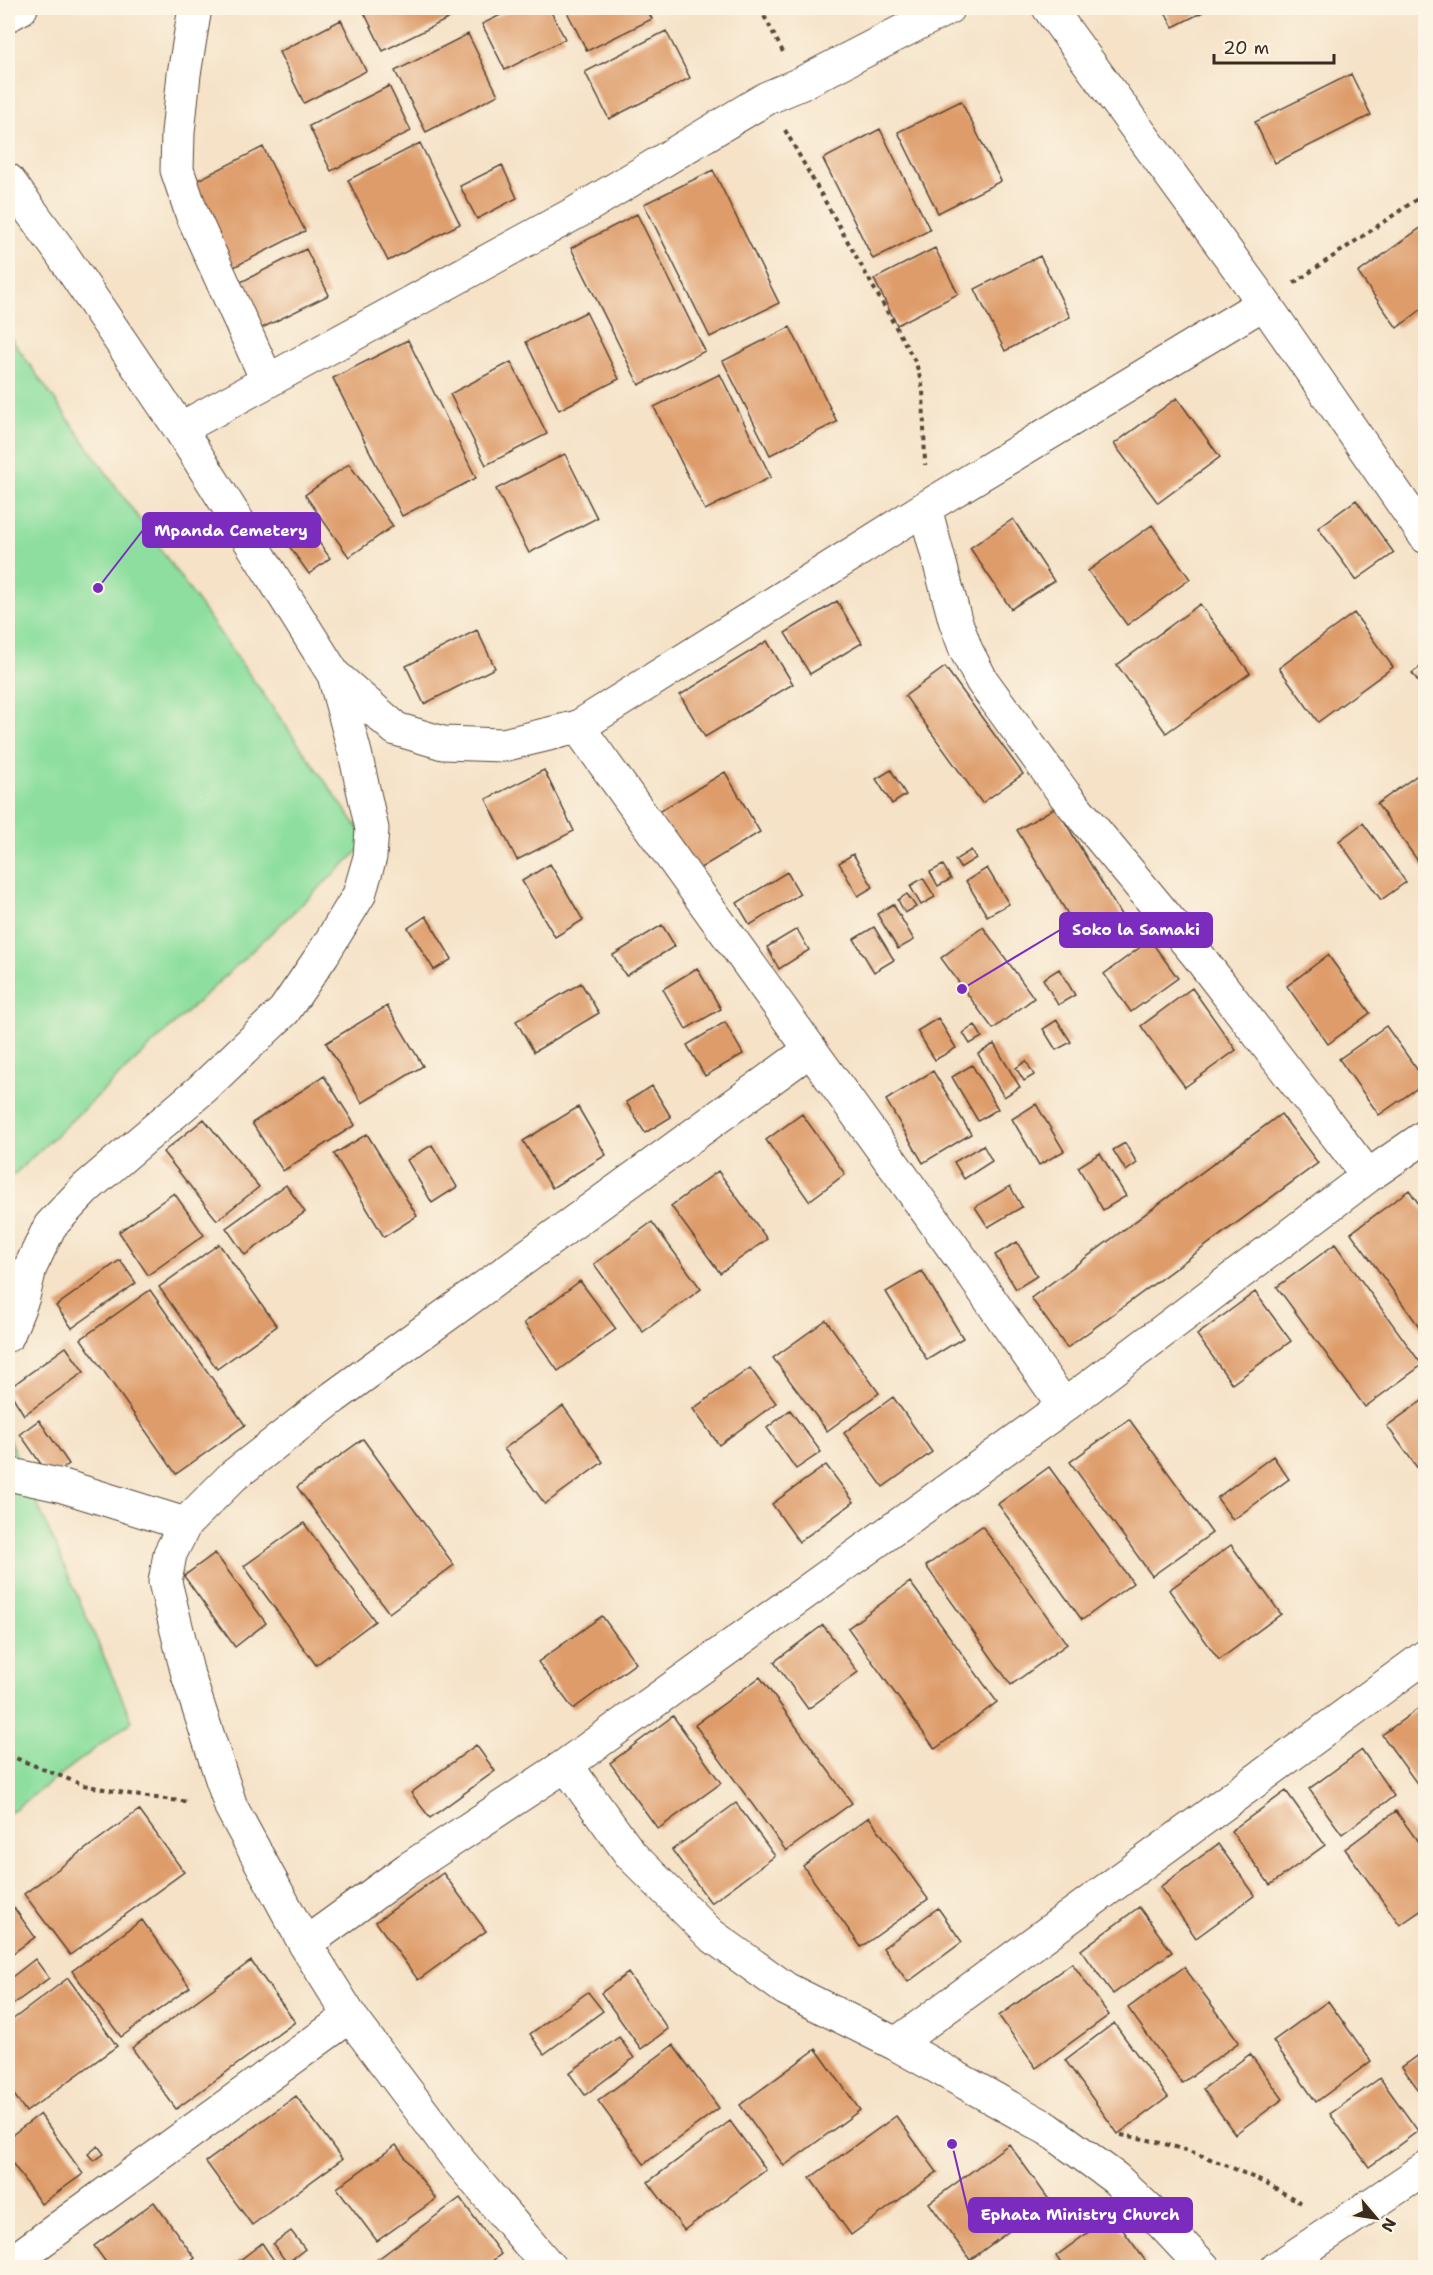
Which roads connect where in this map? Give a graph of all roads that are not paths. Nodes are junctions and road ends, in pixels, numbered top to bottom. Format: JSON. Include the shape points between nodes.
{"nodes":[{"id":1,"x":21,"y":8,"type":"edge"},
{"id":2,"x":195,"y":8,"type":"edge"},
{"id":3,"x":948,"y":8,"type":"edge"},
{"id":4,"x":1049,"y":8,"type":"edge"},
{"id":5,"x":8,"y":15,"type":"edge"},
{"id":6,"x":8,"y":180,"type":"edge"},
{"id":7,"x":1264,"y":303,"type":"junction"},
{"id":8,"x":267,"y":380,"type":"junction"},
{"id":9,"x":180,"y":429,"type":"junction"},
{"id":10,"x":925,"y":508,"type":"junction"},
{"id":11,"x":1425,"y":537,"type":"edge"},
{"id":12,"x":334,"y":675,"type":"junction"},
{"id":13,"x":578,"y":727,"type":"junction"},
{"id":14,"x":810,"y":1050,"type":"junction"},
{"id":15,"x":1425,"y":1136,"type":"edge"},
{"id":16,"x":1368,"y":1176,"type":"junction"},
{"id":17,"x":8,"y":1335,"type":"edge"},
{"id":18,"x":1064,"y":1406,"type":"junction"},
{"id":19,"x":8,"y":1474,"type":"edge"},
{"id":20,"x":184,"y":1524,"type":"junction"},
{"id":21,"x":1425,"y":1656,"type":"edge"},
{"id":22,"x":566,"y":1765,"type":"junction"},
{"id":23,"x":305,"y":1944,"type":"junction"},
{"id":24,"x":350,"y":2016,"type":"junction"},
{"id":25,"x":896,"y":2044,"type":"junction"},
{"id":26,"x":1424,"y":2171,"type":"edge"},
{"id":27,"x":8,"y":2265,"type":"edge"},
{"id":28,"x":550,"y":2268,"type":"edge"},
{"id":29,"x":1204,"y":2268,"type":"edge"},
{"id":30,"x":1277,"y":2268,"type":"edge"}],
"edges":[{"from":1,"to":5,"type":"street"},
{"from":2,"to":8,"type":"street","via":[[184,74],[177,170],[192,214]]},
{"from":3,"to":8,"type":"street","via":[[767,98],[579,211]]},
{"from":4,"to":7,"type":"street"},
{"from":6,"to":9,"type":"street"},
{"from":7,"to":10,"type":"street"},
{"from":7,"to":11,"type":"street"},
{"from":8,"to":9,"type":"street"},
{"from":9,"to":12,"type":"street"},
{"from":10,"to":13,"type":"street"},
{"from":10,"to":16,"type":"street","via":[[955,620],[982,681],[1065,795],[1196,953]]},
{"from":12,"to":13,"type":"street","via":[[396,729],[443,743],[503,745]]},
{"from":12,"to":17,"type":"street","via":[[372,829],[370,857],[359,895],[284,1011],[202,1089],[86,1188],[50,1226],[30,1268]]},
{"from":13,"to":14,"type":"street"},
{"from":14,"to":18,"type":"street"},
{"from":14,"to":20,"type":"street","via":[[334,1397],[233,1476]]},
{"from":15,"to":16,"type":"street"},
{"from":16,"to":18,"type":"street"},
{"from":18,"to":22,"type":"street"},
{"from":19,"to":20,"type":"street","via":[[63,1486]]},
{"from":20,"to":23,"type":"street","via":[[170,1554],[165,1582],[188,1675],[231,1808]]},
{"from":21,"to":25,"type":"street"},
{"from":22,"to":23,"type":"street","via":[[408,1869]]},
{"from":22,"to":25,"type":"street","via":[[631,1855],[711,1935],[786,1989]]},
{"from":23,"to":24,"type":"street"},
{"from":24,"to":27,"type":"street"},
{"from":24,"to":28,"type":"street","via":[[459,2161]]},
{"from":25,"to":29,"type":"street","via":[[1048,2128],[1115,2178]]},
{"from":26,"to":30,"type":"street"}]}
